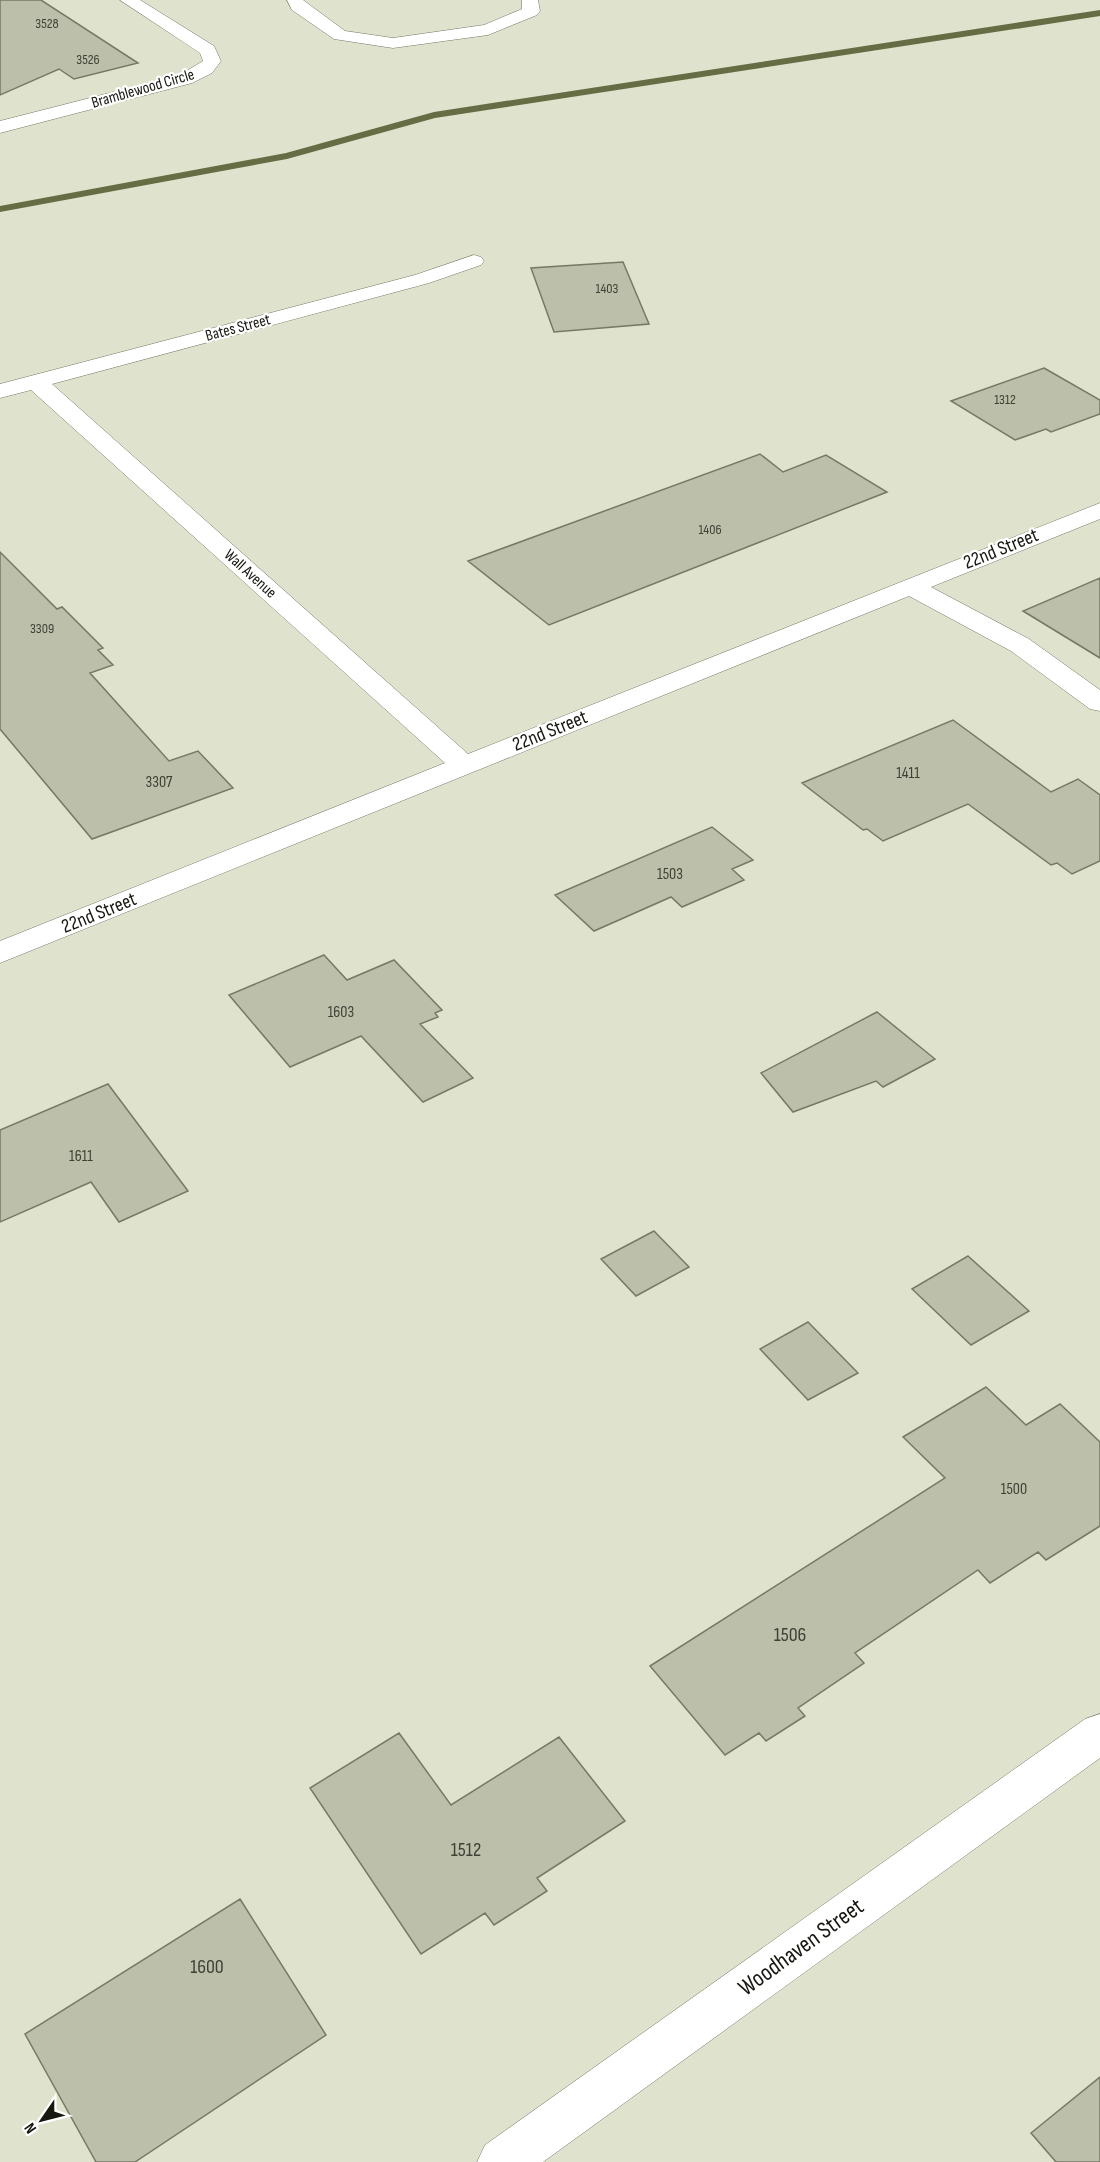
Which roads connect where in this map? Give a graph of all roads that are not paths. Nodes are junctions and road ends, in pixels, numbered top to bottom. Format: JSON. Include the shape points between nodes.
{"nodes":[{"id":1,"x":128,"y":0,"type":"edge"},
{"id":2,"x":295,"y":0,"type":"edge"},
{"id":3,"x":530,"y":0,"type":"edge"},
{"id":4,"x":0,"y":127,"type":"edge"},
{"id":5,"x":474,"y":261,"type":"dead end"},
{"id":6,"x":36,"y":382,"type":"junction"},
{"id":7,"x":0,"y":392,"type":"edge"},
{"id":8,"x":1100,"y":510,"type":"edge"},
{"id":9,"x":909,"y":586,"type":"junction"},
{"id":10,"x":1100,"y":703,"type":"edge"},
{"id":11,"x":465,"y":765,"type":"junction"},
{"id":12,"x":0,"y":953,"type":"edge"},
{"id":13,"x":1100,"y":1732,"type":"edge"},
{"id":14,"x":502,"y":2162,"type":"edge"}],
"edges":[{"from":1,"to":4,"type":"street","name":"Bramblewood Circle","via":[[208,50],[212,61],[206,69],[186,79]]},
{"from":2,"to":3,"type":"street","via":[[340,35],[393,43],[488,30],[531,11]]},
{"from":5,"to":6,"type":"street","name":"Bates Street","via":[[422,279]]},
{"from":6,"to":7,"type":"street","name":"Bates Street"},
{"from":6,"to":11,"type":"street","name":"Wall Avenue"},
{"from":8,"to":9,"type":"street","name":"22nd Street"},
{"from":9,"to":10,"type":"street","via":[[1020,645]]},
{"from":9,"to":11,"type":"street","name":"22nd Street"},
{"from":11,"to":12,"type":"street","name":"22nd Street"},
{"from":13,"to":14,"type":"street","name":"Woodhaven Street"}]}
